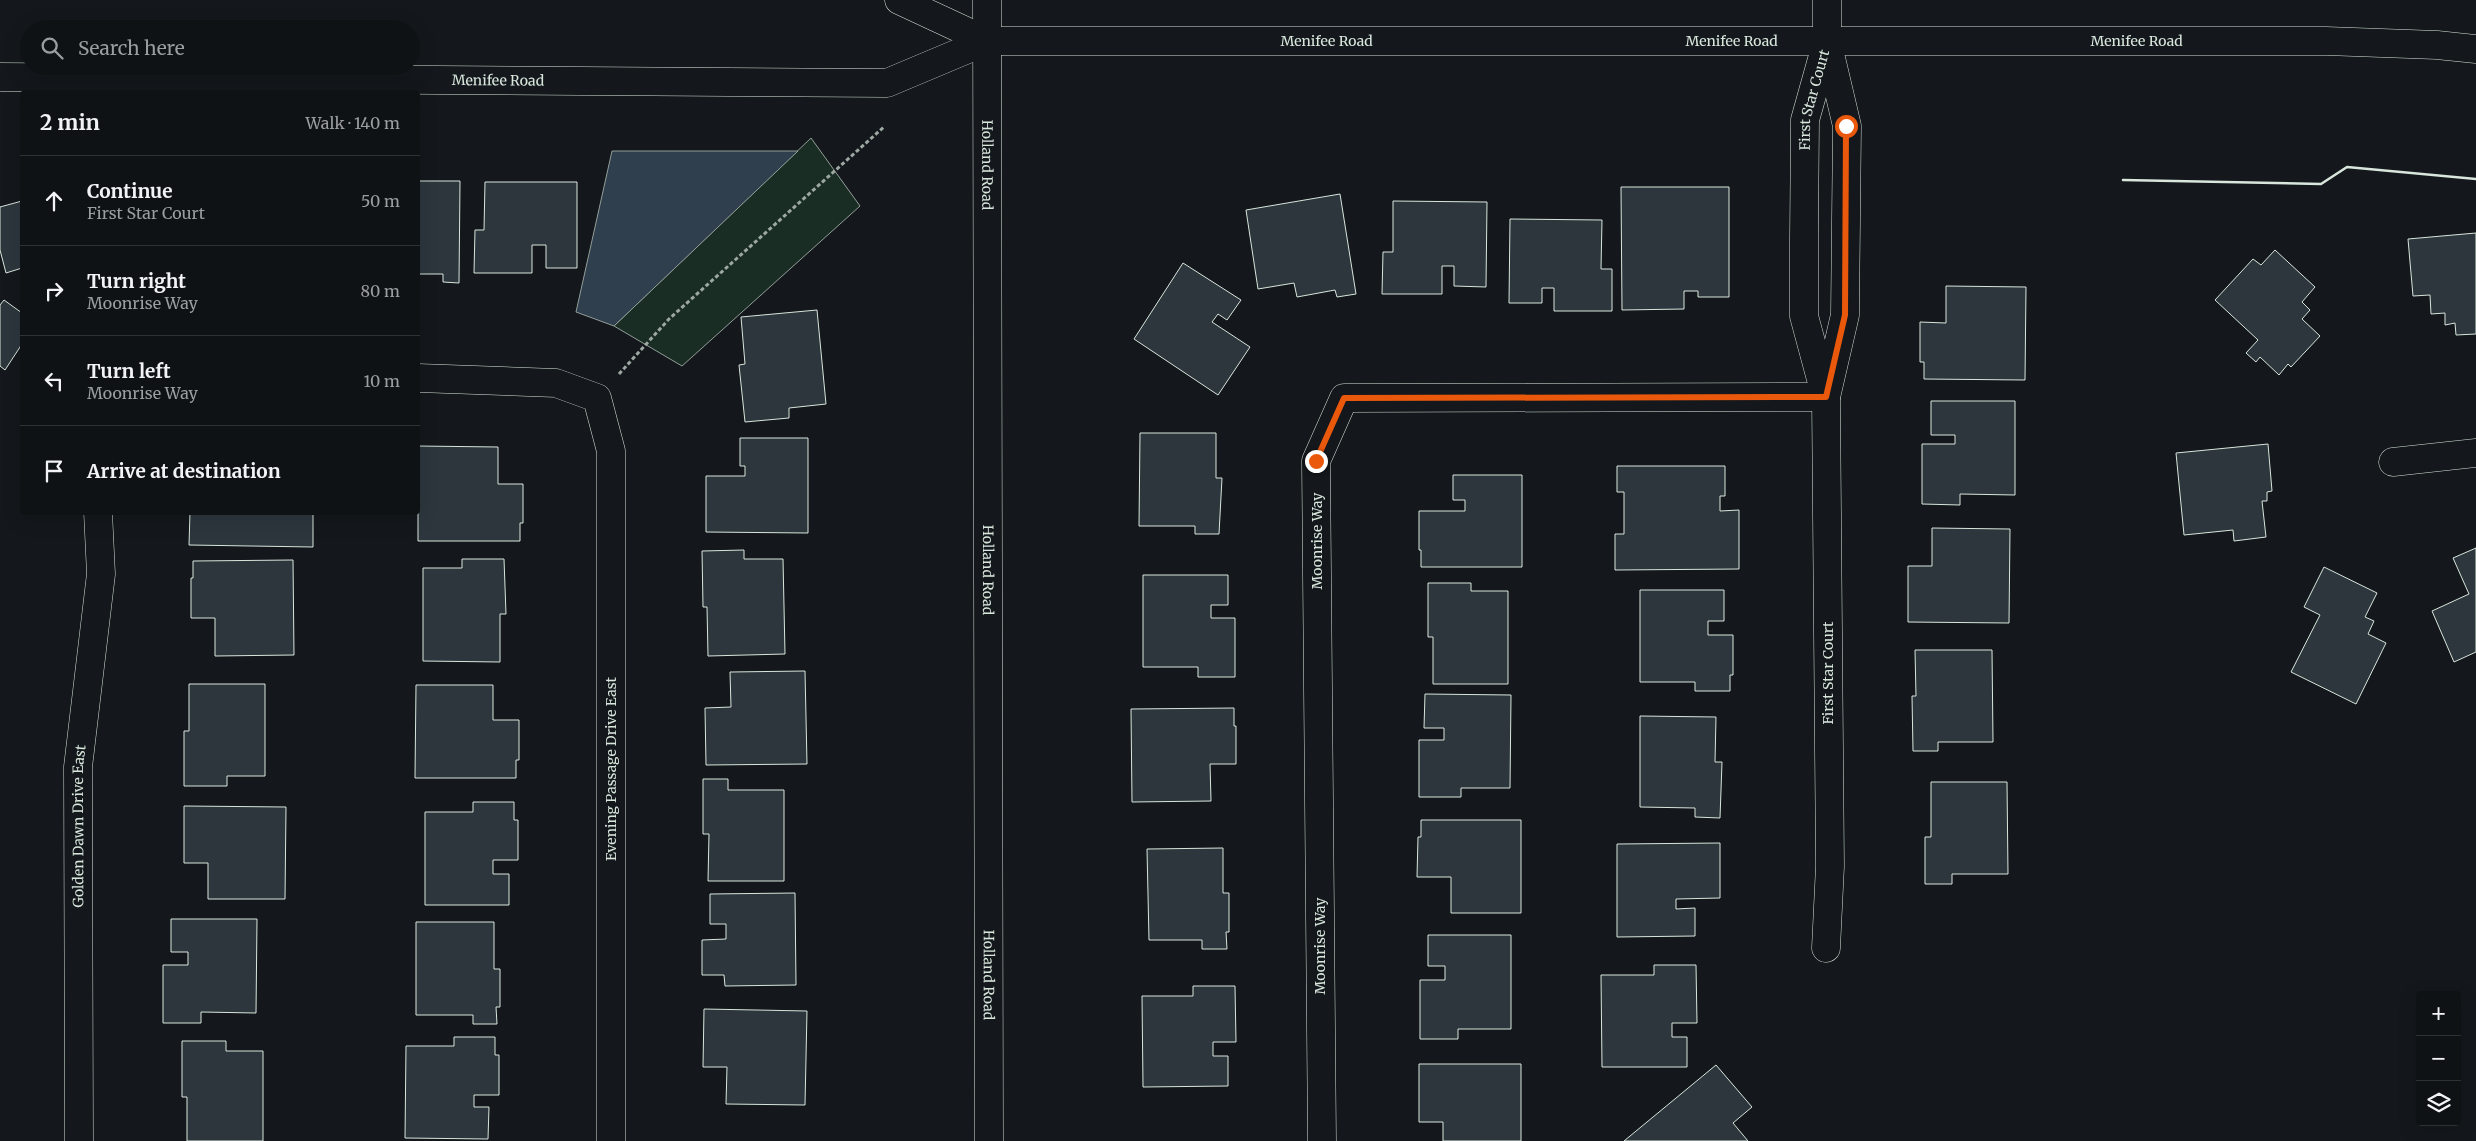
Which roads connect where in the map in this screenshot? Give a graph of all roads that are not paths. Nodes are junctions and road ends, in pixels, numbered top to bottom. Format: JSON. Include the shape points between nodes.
{"nodes":[{"id":1,"x":899,"y":0,"type":"edge"},
{"id":2,"x":987,"y":0,"type":"edge"},
{"id":3,"x":1827,"y":0,"type":"edge"},
{"id":4,"x":987,"y":41,"type":"junction"},
{"id":5,"x":1827,"y":41,"type":"junction"},
{"id":6,"x":2476,"y":49,"type":"edge"},
{"id":7,"x":0,"y":77,"type":"edge"},
{"id":8,"x":420,"y":378,"type":"edge"},
{"id":9,"x":1826,"y":397,"type":"junction"},
{"id":10,"x":2476,"y":453,"type":"edge"},
{"id":11,"x":2392,"y":462,"type":"dead end"},
{"id":12,"x":98,"y":515,"type":"edge"},
{"id":13,"x":1826,"y":948,"type":"dead end"},
{"id":14,"x":79,"y":1141,"type":"edge"},
{"id":15,"x":611,"y":1141,"type":"edge"},
{"id":16,"x":988,"y":1141,"type":"edge"},
{"id":17,"x":1322,"y":1141,"type":"edge"}],
"edges":[{"from":1,"to":4,"type":"street","name":"Menifee Road"},
{"from":2,"to":4,"type":"street","name":"Holland Road"},
{"from":3,"to":5,"type":"street"},
{"from":4,"to":5,"type":"street","name":"Menifee Road"},
{"from":4,"to":7,"type":"street","name":"Menifee Road","via":[[887,84]]},
{"from":4,"to":16,"type":"street","name":"Holland Road"},
{"from":5,"to":6,"type":"street","name":"Menifee Road","via":[[2326,41]]},
{"from":5,"to":9,"type":"street","name":"First Star Court","via":[[1846,126],[1845,315]]},
{"from":5,"to":9,"type":"street","name":"First Star Court","via":[[1805,120],[1804,238],[1804,316]]},
{"from":8,"to":15,"type":"street","name":"Evening Passage Drive East","via":[[556,383],[596,398],[611,451]]},
{"from":9,"to":13,"type":"street","name":"First Star Court","via":[[1830,866]]},
{"from":9,"to":17,"type":"street","name":"Moonrise Way","via":[[1344,398],[1316,461]]},
{"from":10,"to":11,"type":"street"},
{"from":12,"to":14,"type":"street","name":"Golden Dawn Drive East","via":[[101,574],[78,767]]}]}
